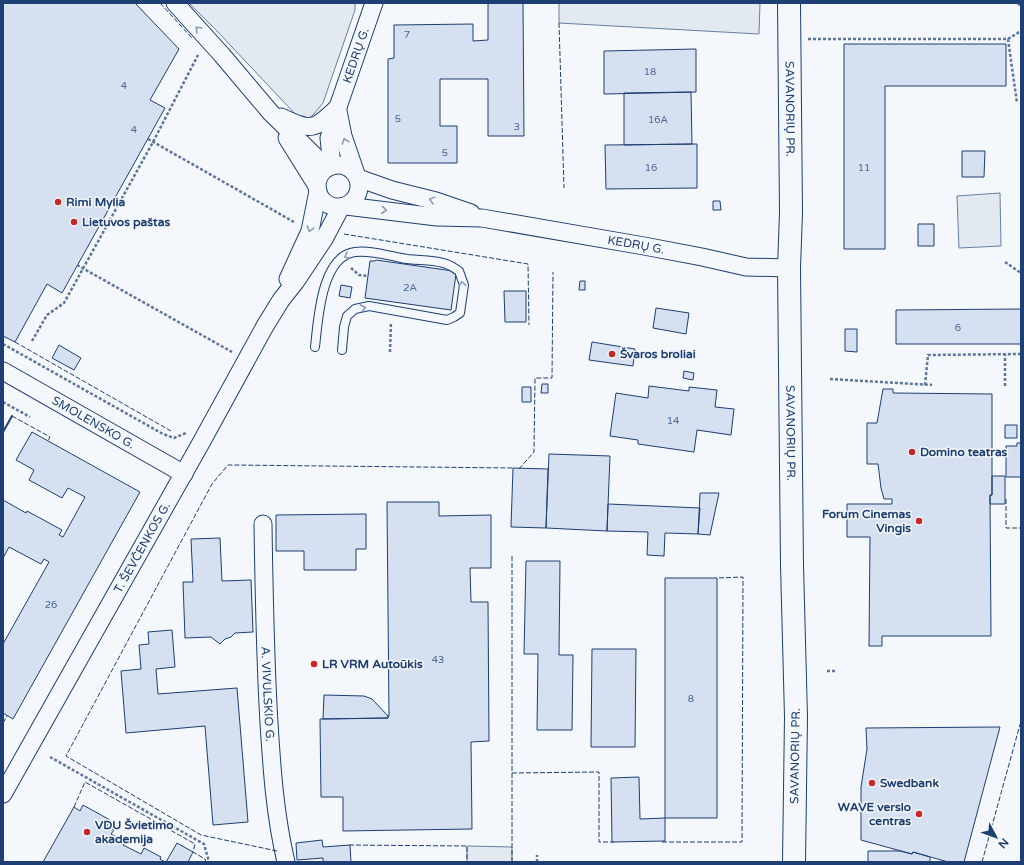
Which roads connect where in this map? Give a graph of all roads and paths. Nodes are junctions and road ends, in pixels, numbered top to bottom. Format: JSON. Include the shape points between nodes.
{"nodes":[{"id":1,"x":175,"y":3,"type":"edge"},
{"id":2,"x":374,"y":3,"type":"edge"},
{"id":3,"x":789,"y":3,"type":"edge"},
{"id":4,"x":1018,"y":3,"type":"edge"},
{"id":5,"x":1021,"y":7,"type":"edge"},
{"id":6,"x":1021,"y":31,"type":"edge"},
{"id":7,"x":789,"y":39,"type":"junction"},
{"id":8,"x":1008,"y":39,"type":"junction"},
{"id":9,"x":199,"y":52,"type":"dead end"},
{"id":10,"x":1017,"y":103,"type":"dead end"},
{"id":11,"x":338,"y":107,"type":"junction"},
{"id":12,"x":271,"y":112,"type":"junction"},
{"id":13,"x":148,"y":139,"type":"dead end"},
{"id":14,"x":153,"y":142,"type":"junction"},
{"id":15,"x":330,"y":167,"type":"junction"},
{"id":16,"x":357,"y":176,"type":"junction"},
{"id":17,"x":317,"y":188,"type":"junction"},
{"id":18,"x":344,"y":207,"type":"junction"},
{"id":19,"x":482,"y":218,"type":"junction"},
{"id":20,"x":298,"y":224,"type":"dead end"},
{"id":21,"x":1005,"y":262,"type":"dead end"},
{"id":22,"x":77,"y":265,"type":"dead end"},
{"id":23,"x":83,"y":268,"type":"junction"},
{"id":24,"x":789,"y":268,"type":"junction"},
{"id":25,"x":1021,"y":273,"type":"edge"},
{"id":26,"x":281,"y":300,"type":"junction"},
{"id":27,"x":391,"y":309,"type":"junction"},
{"id":28,"x":32,"y":341,"type":"dead end"},
{"id":29,"x":3,"y":344,"type":"edge"},
{"id":30,"x":315,"y":347,"type":"dead end"},
{"id":31,"x":342,"y":350,"type":"dead end"},
{"id":32,"x":390,"y":352,"type":"dead end"},
{"id":33,"x":1005,"y":354,"type":"junction"},
{"id":34,"x":1021,"y":354,"type":"edge"},
{"id":35,"x":228,"y":358,"type":"dead end"},
{"id":36,"x":3,"y":371,"type":"edge"},
{"id":37,"x":830,"y":380,"type":"dead end"},
{"id":38,"x":925,"y":385,"type":"junction"},
{"id":39,"x":932,"y":385,"type":"dead end"},
{"id":40,"x":1005,"y":386,"type":"dead end"},
{"id":41,"x":3,"y":402,"type":"edge"},
{"id":42,"x":30,"y":416,"type":"dead end"},
{"id":43,"x":186,"y":433,"type":"dead end"},
{"id":44,"x":184,"y":474,"type":"junction"},
{"id":45,"x":263,"y":524,"type":"dead end"},
{"id":46,"x":827,"y":671,"type":"dead end"},
{"id":47,"x":837,"y":671,"type":"dead end"},
{"id":48,"x":50,"y":757,"type":"dead end"},
{"id":49,"x":3,"y":794,"type":"edge"},
{"id":50,"x":538,"y":855,"type":"dead end"},
{"id":51,"x":209,"y":862,"type":"edge"},
{"id":52,"x":286,"y":862,"type":"edge"},
{"id":53,"x":538,"y":862,"type":"edge"},
{"id":54,"x":794,"y":862,"type":"edge"}],
"edges":[{"from":12,"to":1,"type":"street","one_way":true},
{"from":2,"to":11,"type":"street","name":"KEDRŲ G."},
{"from":3,"to":7,"type":"main road","name":"SAVANORIŲ PR."},
{"from":4,"to":5,"type":"path"},
{"from":6,"to":8,"type":"path"},
{"from":7,"to":8,"type":"path"},
{"from":7,"to":24,"type":"main road","name":"SAVANORIŲ PR."},
{"from":8,"to":10,"type":"path"},
{"from":9,"to":14,"type":"path"},
{"from":11,"to":12,"type":"street","name":"KEDRŲ G.","via":[[322,123],[308,127],[295,124]]},
{"from":11,"to":15,"type":"street","name":"KEDRŲ G.","via":[[329,138]]},
{"from":16,"to":11,"type":"street","name":"KEDRŲ G.","one_way":true,"via":[[343,136]]},
{"from":12,"to":15,"type":"street"},
{"from":12,"to":17,"type":"street"},
{"from":13,"to":14,"type":"path"},
{"from":14,"to":20,"type":"path"},
{"from":14,"to":23,"type":"path"},
{"from":15,"to":16,"type":"street","via":[[344,166]]},
{"from":15,"to":17,"type":"street","via":[[320,176]]},
{"from":16,"to":18,"type":"street","via":[[359,192],[354,201]]},
{"from":19,"to":16,"type":"street","name":"KEDRŲ G.","one_way":true,"via":[[436,201],[392,190]]},
{"from":17,"to":18,"type":"street","via":[[321,199],[328,205]]},
{"from":17,"to":26,"type":"street","name":"T. ŠEVČENKOS G.","one_way":true,"via":[[310,231]]},
{"from":18,"to":19,"type":"street","name":"KEDRŲ G.","one_way":true,"via":[[437,217]]},
{"from":18,"to":26,"type":"street","name":"T. ŠEVČENKOS G."},
{"from":19,"to":24,"type":"street","name":"KEDRŲ G.","via":[[644,246],[746,267]]},
{"from":21,"to":25,"type":"path"},
{"from":22,"to":23,"type":"path"},
{"from":23,"to":28,"type":"path","via":[[64,303],[47,315]]},
{"from":23,"to":35,"type":"path","via":[[232,352]]},
{"from":24,"to":54,"type":"main road","name":"SAVANORIŲ PR.","via":[[796,717]]},
{"from":26,"to":44,"type":"street","name":"T. ŠEVČENKOS G."},
{"from":27,"to":30,"type":"lane","one_way":true,"via":[[447,320],[454,317],[460,313],[464,285],[459,271],[445,263],[376,253],[350,253],[336,263],[325,283]]},
{"from":31,"to":27,"type":"lane","one_way":true,"via":[[344,327],[348,316],[355,309],[369,306]]},
{"from":27,"to":32,"type":"path"},
{"from":29,"to":43,"type":"path","via":[[163,434],[174,438]]},
{"from":33,"to":34,"type":"path"},
{"from":33,"to":38,"type":"path","via":[[928,355]]},
{"from":33,"to":40,"type":"path"},
{"from":36,"to":44,"type":"street","name":"SMOLENSKO G."},
{"from":37,"to":38,"type":"path"},
{"from":38,"to":39,"type":"path"},
{"from":41,"to":42,"type":"path"},
{"from":44,"to":49,"type":"street","name":"T. ŠEVČENKOS G."},
{"from":45,"to":52,"type":"street","name":"A. VIVULSKIO G.","via":[[266,681],[274,792]]},
{"from":46,"to":47,"type":"path"},
{"from":48,"to":51,"type":"path","via":[[204,844]]},
{"from":50,"to":53,"type":"path"}]}
